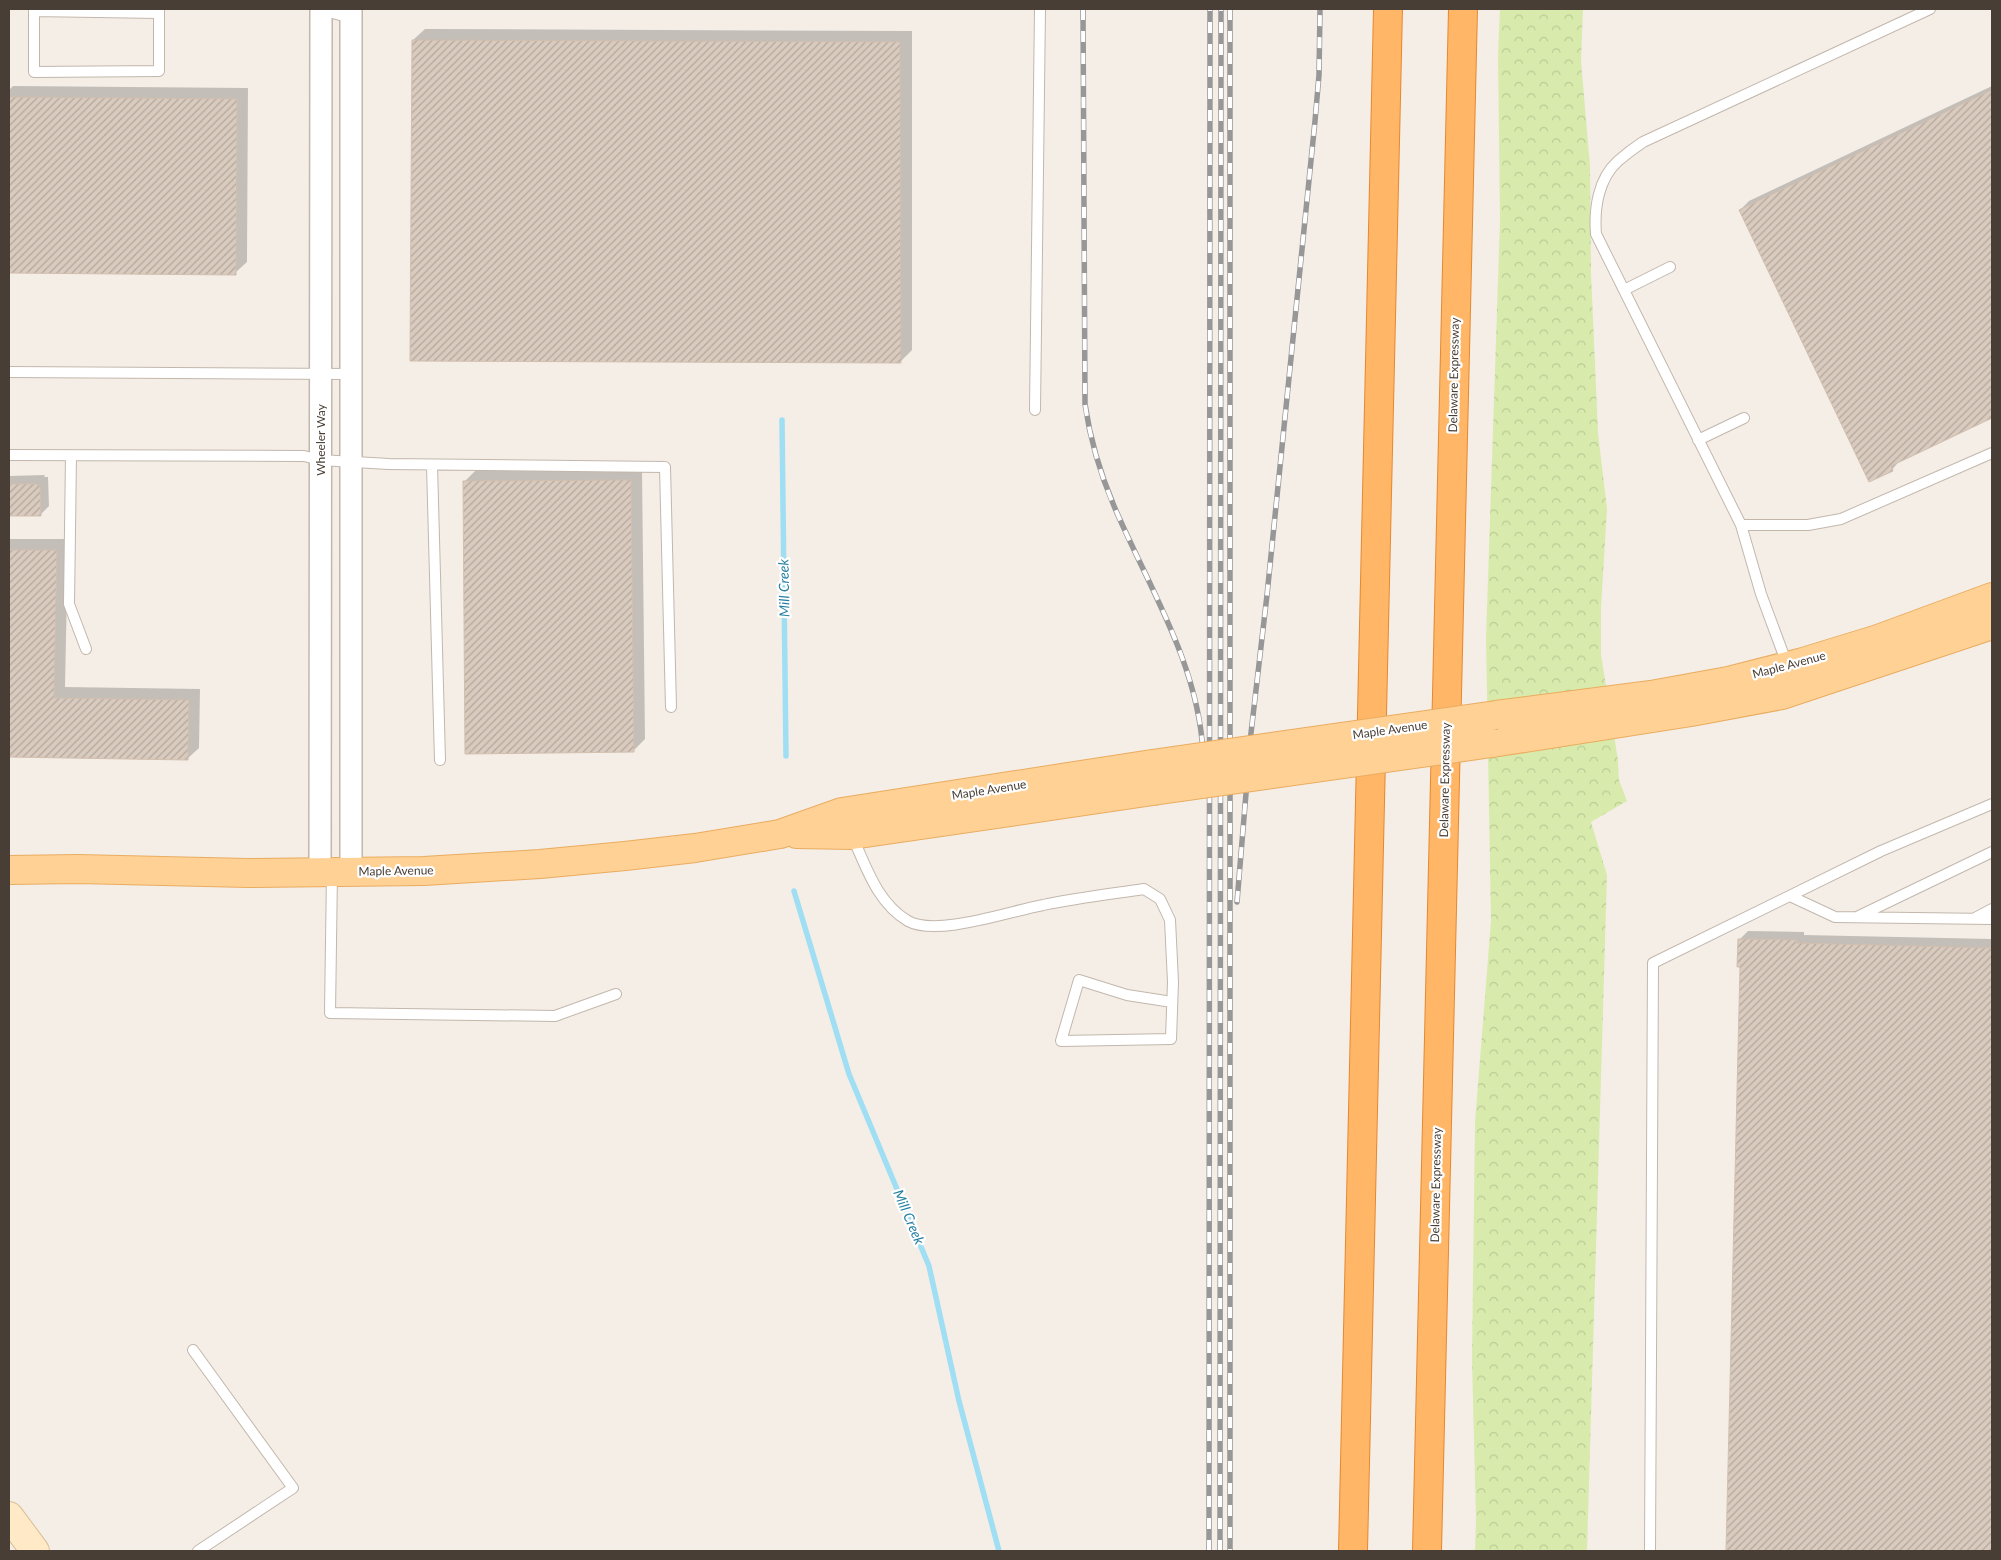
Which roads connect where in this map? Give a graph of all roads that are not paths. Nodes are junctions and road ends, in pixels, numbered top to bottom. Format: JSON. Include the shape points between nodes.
{"nodes":[{"id":1,"x":320,"y":9,"type":"edge"},
{"id":2,"x":1040,"y":9,"type":"edge"},
{"id":3,"x":1388,"y":9,"type":"edge"},
{"id":4,"x":1463,"y":9,"type":"edge"},
{"id":5,"x":1930,"y":9,"type":"edge"},
{"id":6,"x":34,"y":10,"type":"edge"},
{"id":7,"x":159,"y":11,"type":"edge"},
{"id":8,"x":351,"y":13,"type":"edge"},
{"id":9,"x":1670,"y":267,"type":"dead end"},
{"id":10,"x":1624,"y":290,"type":"junction"},
{"id":11,"x":9,"y":372,"type":"edge"},
{"id":12,"x":321,"y":374,"type":"junction"},
{"id":13,"x":351,"y":374,"type":"junction"},
{"id":14,"x":1035,"y":410,"type":"dead end"},
{"id":15,"x":1744,"y":418,"type":"dead end"},
{"id":16,"x":1698,"y":440,"type":"junction"},
{"id":17,"x":1992,"y":453,"type":"edge"},
{"id":18,"x":9,"y":455,"type":"edge"},
{"id":19,"x":71,"y":456,"type":"junction"},
{"id":20,"x":320,"y":460,"type":"junction"},
{"id":21,"x":351,"y":462,"type":"junction"},
{"id":22,"x":432,"y":465,"type":"junction"},
{"id":23,"x":1741,"y":525,"type":"junction"},
{"id":24,"x":1992,"y":597,"type":"edge"},
{"id":25,"x":1992,"y":624,"type":"edge"},
{"id":26,"x":86,"y":649,"type":"dead end"},
{"id":27,"x":1788,"y":666,"type":"junction"},
{"id":28,"x":672,"y":706,"type":"dead end"},
{"id":29,"x":440,"y":760,"type":"dead end"},
{"id":30,"x":1153,"y":777,"type":"junction"},
{"id":31,"x":1992,"y":804,"type":"edge"},
{"id":32,"x":780,"y":834,"type":"junction"},
{"id":33,"x":852,"y":836,"type":"junction"},
{"id":34,"x":1992,"y":852,"type":"edge"},
{"id":35,"x":9,"y":870,"type":"edge"},
{"id":36,"x":334,"y":871,"type":"junction"},
{"id":37,"x":1790,"y":896,"type":"junction"},
{"id":38,"x":1992,"y":909,"type":"edge"},
{"id":39,"x":1856,"y":917,"type":"junction"},
{"id":40,"x":1972,"y":919,"type":"junction"},
{"id":41,"x":1992,"y":919,"type":"edge"},
{"id":42,"x":616,"y":994,"type":"dead end"},
{"id":43,"x":1172,"y":1002,"type":"junction"},
{"id":44,"x":193,"y":1350,"type":"dead end"},
{"id":45,"x":9,"y":1516,"type":"edge"},
{"id":46,"x":34,"y":1551,"type":"edge"},
{"id":47,"x":198,"y":1551,"type":"edge"},
{"id":48,"x":1353,"y":1551,"type":"edge"},
{"id":49,"x":1427,"y":1551,"type":"edge"},
{"id":50,"x":1650,"y":1551,"type":"edge"}],
"edges":[{"from":1,"to":8,"type":"lane"},
{"from":1,"to":12,"type":"street","name":"Wheeler Way"},
{"from":2,"to":14,"type":"lane"},
{"from":3,"to":48,"type":"highway"},
{"from":4,"to":49,"type":"highway","name":"Delaware Expressway"},
{"from":5,"to":10,"type":"lane","via":[[1643,142],[1616,162],[1601,186],[1595,220],[1596,234]]},
{"from":6,"to":7,"type":"lane"},
{"from":6,"to":7,"type":"lane","via":[[34,72],[159,71]]},
{"from":8,"to":13,"type":"street"},
{"from":9,"to":10,"type":"lane"},
{"from":10,"to":16,"type":"lane"},
{"from":11,"to":12,"type":"lane"},
{"from":12,"to":13,"type":"lane"},
{"from":12,"to":20,"type":"street","name":"Wheeler Way"},
{"from":13,"to":21,"type":"street"},
{"from":15,"to":16,"type":"lane"},
{"from":16,"to":23,"type":"lane"},
{"from":17,"to":23,"type":"lane","via":[[1841,519],[1808,525]]},
{"from":18,"to":19,"type":"lane"},
{"from":19,"to":20,"type":"lane","via":[[304,456]]},
{"from":19,"to":26,"type":"lane","via":[[69,604]]},
{"from":20,"to":21,"type":"lane"},
{"from":20,"to":36,"type":"street","name":"Wheeler Way"},
{"from":21,"to":22,"type":"lane"},
{"from":21,"to":36,"type":"street"},
{"from":22,"to":28,"type":"lane","via":[[665,467]]},
{"from":22,"to":29,"type":"lane"},
{"from":23,"to":27,"type":"lane","via":[[1761,594]]},
{"from":24,"to":27,"type":"main road","name":"Maple Avenue","via":[[1878,639]]},
{"from":25,"to":30,"type":"main road","name":"Maple Avenue","bridge":true,"via":[[1782,694],[1690,712],[1492,743]]},
{"from":27,"to":30,"type":"main road","name":"Maple Avenue","bridge":true,"via":[[1651,695],[1496,715]]},
{"from":30,"to":32,"type":"main road","name":"Maple Avenue","via":[[842,812]]},
{"from":30,"to":33,"type":"main road","name":"Maple Avenue"},
{"from":31,"to":37,"type":"lane","via":[[1881,851]]},
{"from":32,"to":33,"type":"main road","name":"Maple Avenue"},
{"from":32,"to":36,"type":"main road","name":"Maple Avenue","via":[[695,848],[540,864],[424,871]]},
{"from":33,"to":43,"type":"lane","via":[[872,881],[886,902],[909,921],[932,926],[1144,889],[1160,899],[1170,920]]},
{"from":34,"to":39,"type":"lane"},
{"from":35,"to":36,"type":"main road","name":"Maple Avenue"},
{"from":36,"to":42,"type":"lane","via":[[330,1013],[555,1016]]},
{"from":37,"to":39,"type":"lane","via":[[1835,917]]},
{"from":37,"to":50,"type":"lane","via":[[1654,963]]},
{"from":38,"to":40,"type":"lane"},
{"from":39,"to":40,"type":"lane"},
{"from":40,"to":41,"type":"lane"},
{"from":43,"to":43,"type":"lane","via":[[1171,1039],[1061,1041],[1079,980],[1127,994]]},
{"from":44,"to":47,"type":"lane","via":[[293,1488]]},
{"from":45,"to":46,"type":"main road"}]}
